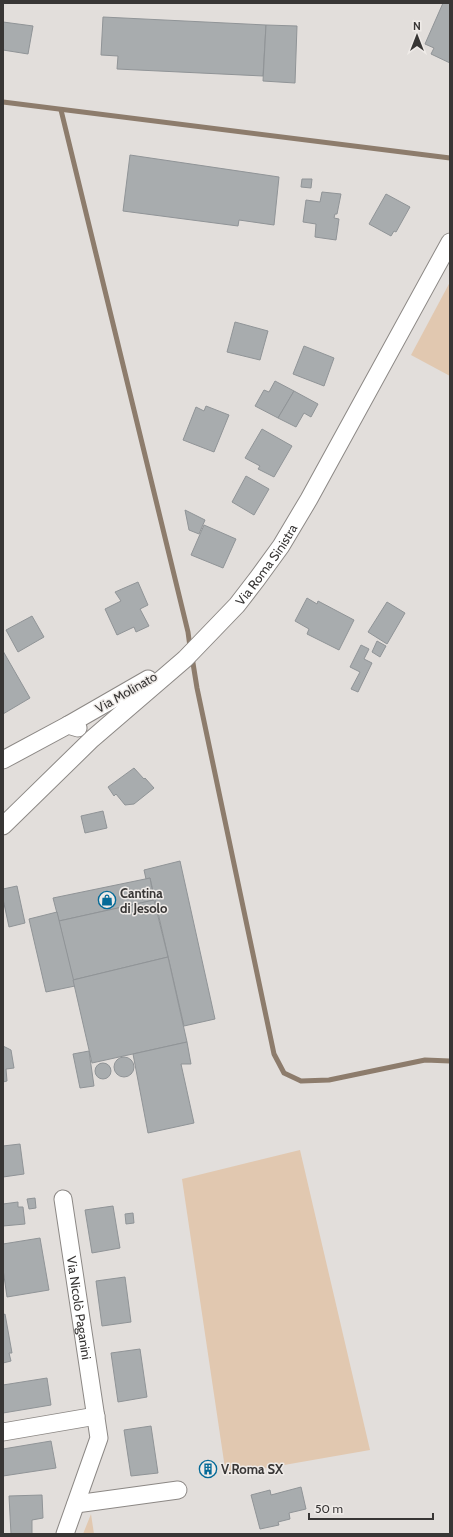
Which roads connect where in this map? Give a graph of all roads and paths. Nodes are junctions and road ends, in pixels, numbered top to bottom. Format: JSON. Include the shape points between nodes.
{"nodes":[{"id":1,"x":450,"y":242,"type":"edge"},
{"id":2,"x":185,"y":659,"type":"junction"},
{"id":3,"x":68,"y":725,"type":"junction"},
{"id":4,"x":92,"y":739,"type":"junction"},
{"id":5,"x":3,"y":760,"type":"edge"},
{"id":6,"x":3,"y":826,"type":"edge"},
{"id":7,"x":63,"y":1199,"type":"dead end"},
{"id":8,"x":96,"y":1416,"type":"junction"},
{"id":9,"x":3,"y":1432,"type":"edge"},
{"id":10,"x":178,"y":1490,"type":"dead end"},
{"id":11,"x":76,"y":1504,"type":"junction"},
{"id":12,"x":64,"y":1534,"type":"edge"}],
"edges":[{"from":1,"to":2,"type":"street","name":"Via Roma Sinistra","via":[[281,546],[237,605]]},
{"from":2,"to":3,"type":"street","name":"Via Molinato"},
{"from":2,"to":4,"type":"street","name":"Via Roma Sinistra"},
{"from":3,"to":4,"type":"street","via":[[83,729]]},
{"from":3,"to":5,"type":"street","name":"Via Molinato"},
{"from":4,"to":6,"type":"street","name":"Via Roma Sinistra"},
{"from":7,"to":8,"type":"street","name":"Via Nicolò Paganini"},
{"from":8,"to":9,"type":"street"},
{"from":8,"to":11,"type":"street","name":"Via Nicolò Paganini","via":[[100,1438]]},
{"from":10,"to":11,"type":"street"},
{"from":11,"to":12,"type":"street","name":"Via Nicolò Paganini"}]}
